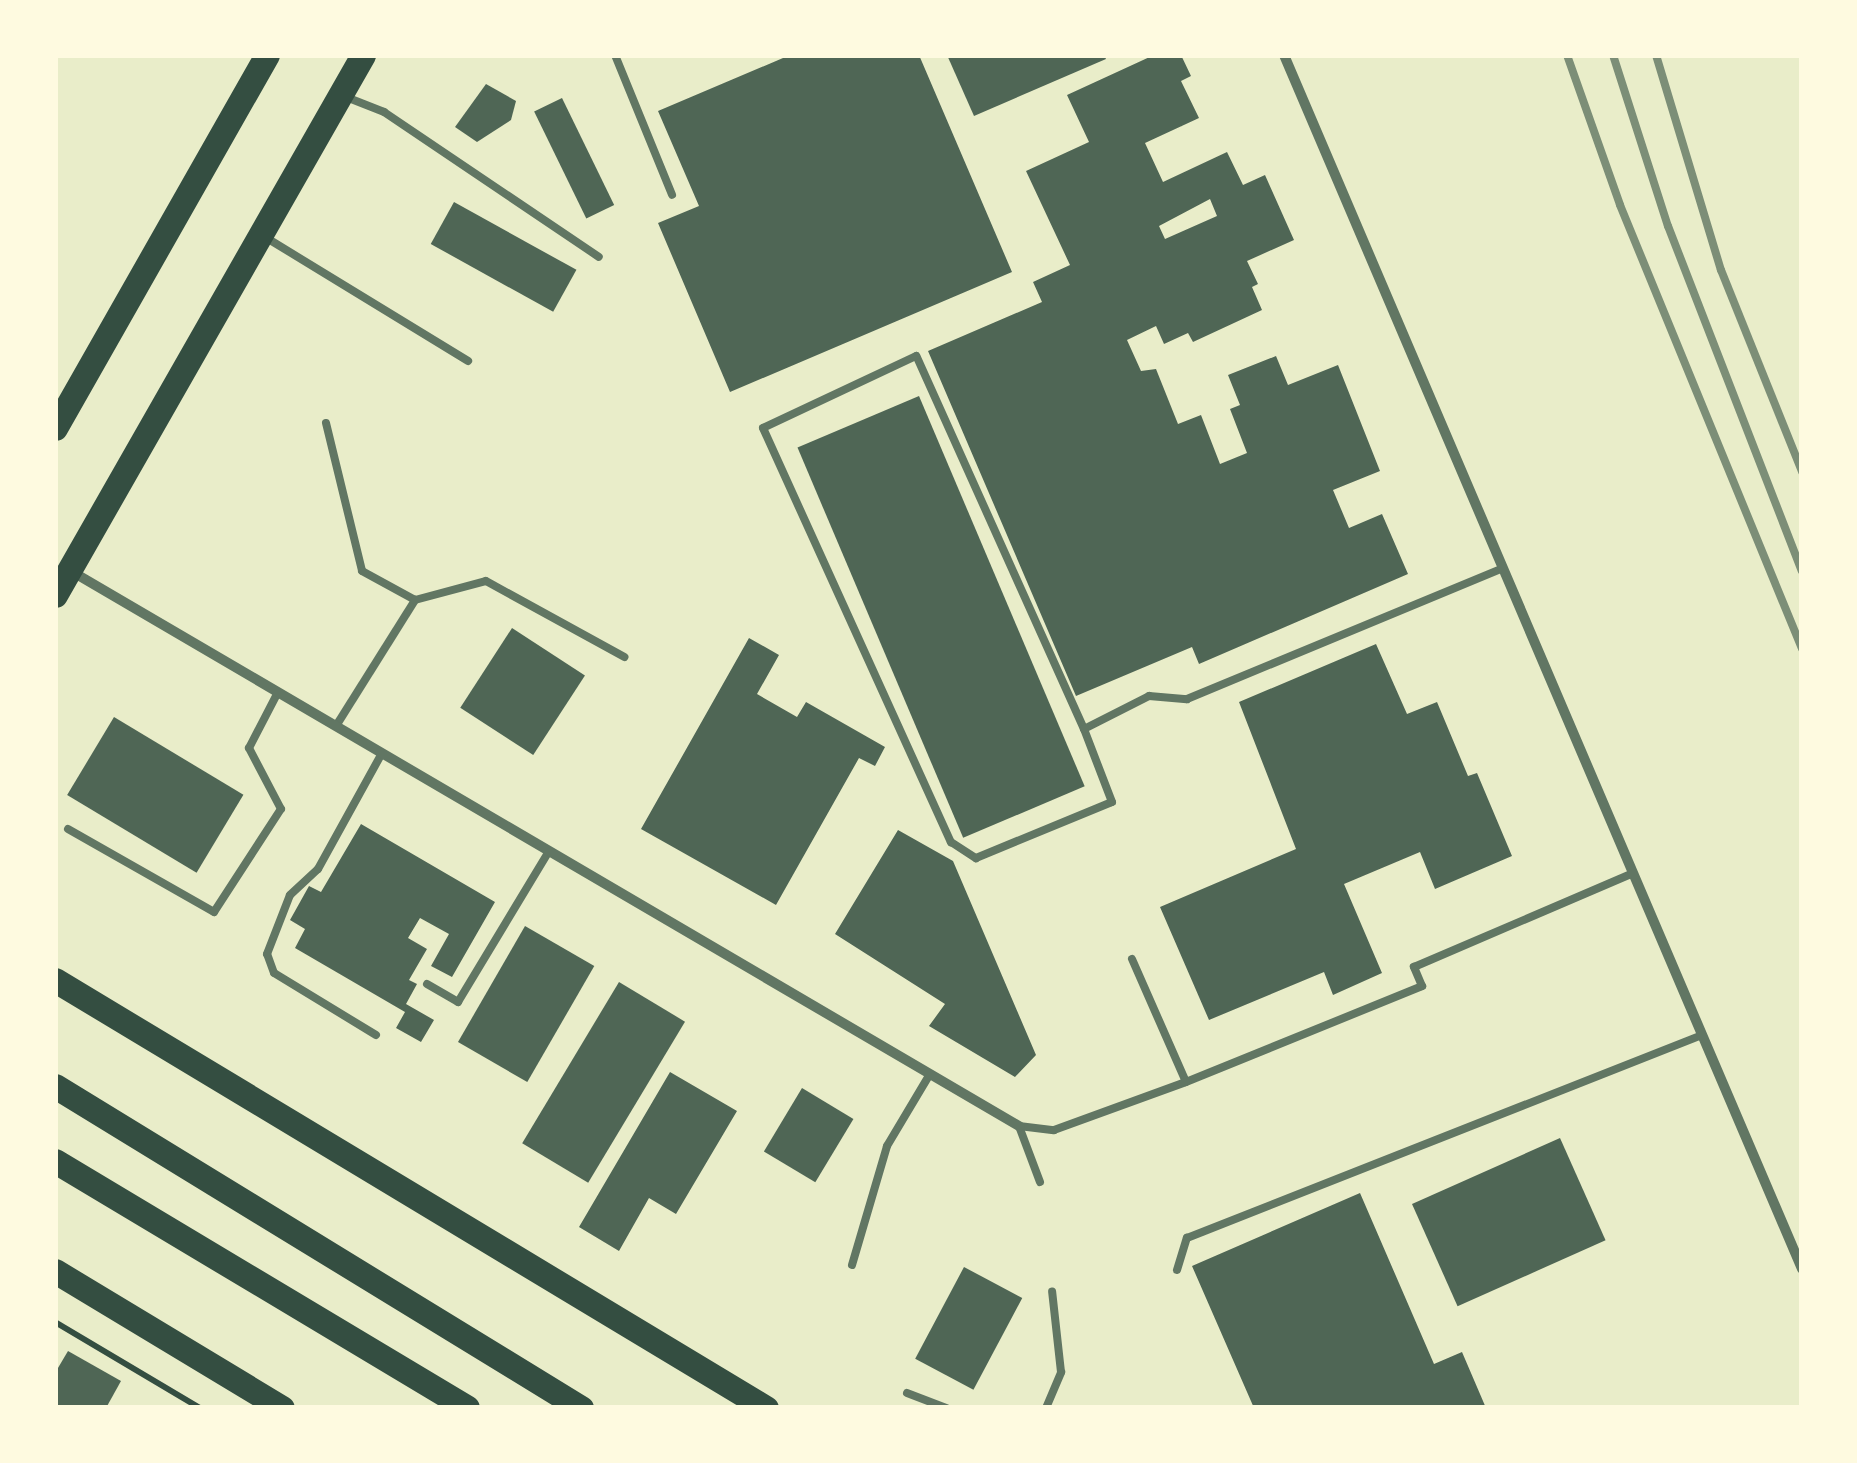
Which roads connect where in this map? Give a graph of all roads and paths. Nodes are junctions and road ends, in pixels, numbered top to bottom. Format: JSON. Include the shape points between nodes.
{"nodes":[{"id":1,"x":267,"y":55,"type":"edge"},
{"id":2,"x":363,"y":55,"type":"edge"},
{"id":3,"x":615,"y":55,"type":"edge"},
{"id":4,"x":1284,"y":55,"type":"edge"},
{"id":5,"x":341,"y":95,"type":"junction"},
{"id":6,"x":672,"y":195,"type":"dead end"},
{"id":7,"x":262,"y":234,"type":"junction"},
{"id":8,"x":599,"y":257,"type":"dead end"},
{"id":9,"x":468,"y":362,"type":"dead end"},
{"id":10,"x":326,"y":423,"type":"dead end"},
{"id":11,"x":55,"y":428,"type":"edge"},
{"id":12,"x":1503,"y":568,"type":"junction"},
{"id":13,"x":70,"y":570,"type":"junction"},
{"id":14,"x":55,"y":595,"type":"edge"},
{"id":15,"x":415,"y":600,"type":"junction"},
{"id":16,"x":624,"y":657,"type":"dead end"},
{"id":17,"x":278,"y":692,"type":"junction"},
{"id":18,"x":336,"y":726,"type":"junction"},
{"id":19,"x":1084,"y":728,"type":"junction"},
{"id":20,"x":382,"y":753,"type":"junction"},
{"id":21,"x":68,"y":829,"type":"dead end"},
{"id":22,"x":549,"y":851,"type":"junction"},
{"id":23,"x":1633,"y":874,"type":"junction"},
{"id":24,"x":1132,"y":959,"type":"dead end"},
{"id":25,"x":55,"y":980,"type":"edge"},
{"id":26,"x":426,"y":984,"type":"dead end"},
{"id":27,"x":1702,"y":1034,"type":"junction"},
{"id":28,"x":376,"y":1035,"type":"dead end"},
{"id":29,"x":930,"y":1074,"type":"junction"},
{"id":30,"x":1186,"y":1082,"type":"junction"},
{"id":31,"x":55,"y":1086,"type":"edge"},
{"id":32,"x":1019,"y":1126,"type":"junction"},
{"id":33,"x":55,"y":1161,"type":"edge"},
{"id":34,"x":1040,"y":1182,"type":"dead end"},
{"id":35,"x":852,"y":1266,"type":"dead end"},
{"id":36,"x":1802,"y":1269,"type":"edge"},
{"id":37,"x":1178,"y":1270,"type":"dead end"},
{"id":38,"x":55,"y":1272,"type":"edge"},
{"id":39,"x":1052,"y":1291,"type":"dead end"},
{"id":40,"x":55,"y":1322,"type":"edge"},
{"id":41,"x":907,"y":1393,"type":"dead end"},
{"id":42,"x":200,"y":1408,"type":"edge"},
{"id":43,"x":282,"y":1408,"type":"edge"},
{"id":44,"x":467,"y":1408,"type":"edge"},
{"id":45,"x":582,"y":1408,"type":"edge"},
{"id":46,"x":766,"y":1408,"type":"edge"},
{"id":47,"x":946,"y":1408,"type":"edge"},
{"id":48,"x":1046,"y":1408,"type":"edge"}],
"edges":[{"from":1,"to":11,"type":"main road"},
{"from":2,"to":5,"type":"main road"},
{"from":3,"to":6,"type":"lane"},
{"from":4,"to":12,"type":"street"},
{"from":5,"to":7,"type":"main road"},
{"from":5,"to":8,"type":"lane","via":[[384,112]]},
{"from":7,"to":9,"type":"lane"},
{"from":7,"to":13,"type":"main road"},
{"from":10,"to":15,"type":"lane","via":[[362,571]]},
{"from":12,"to":19,"type":"lane","via":[[1187,699],[1149,696]]},
{"from":12,"to":23,"type":"street"},
{"from":13,"to":14,"type":"main road"},
{"from":13,"to":17,"type":"street"},
{"from":15,"to":16,"type":"lane","via":[[486,581]]},
{"from":15,"to":18,"type":"lane"},
{"from":17,"to":18,"type":"street"},
{"from":17,"to":21,"type":"lane","via":[[250,748],[280,809],[214,912]]},
{"from":18,"to":20,"type":"street"},
{"from":19,"to":19,"type":"lane","via":[[916,356],[763,428],[951,842],[976,858],[1112,802]]},
{"from":20,"to":22,"type":"street"},
{"from":20,"to":28,"type":"lane","via":[[318,868],[290,895],[267,954],[274,972]]},
{"from":22,"to":26,"type":"lane","via":[[458,1002]]},
{"from":22,"to":29,"type":"street"},
{"from":23,"to":27,"type":"street"},
{"from":23,"to":30,"type":"lane","via":[[1414,967],[1422,986]]},
{"from":24,"to":30,"type":"lane"},
{"from":25,"to":46,"type":"main road"},
{"from":27,"to":36,"type":"street"},
{"from":27,"to":37,"type":"lane","via":[[1187,1238]]},
{"from":29,"to":32,"type":"street"},
{"from":29,"to":35,"type":"lane","via":[[887,1146]]},
{"from":30,"to":32,"type":"lane","via":[[1054,1130]]},
{"from":31,"to":45,"type":"main road"},
{"from":32,"to":34,"type":"lane"},
{"from":33,"to":44,"type":"main road"},
{"from":38,"to":43,"type":"main road"},
{"from":39,"to":48,"type":"lane","via":[[1060,1372]]},
{"from":40,"to":42,"type":"path"},
{"from":41,"to":47,"type":"lane"}]}
